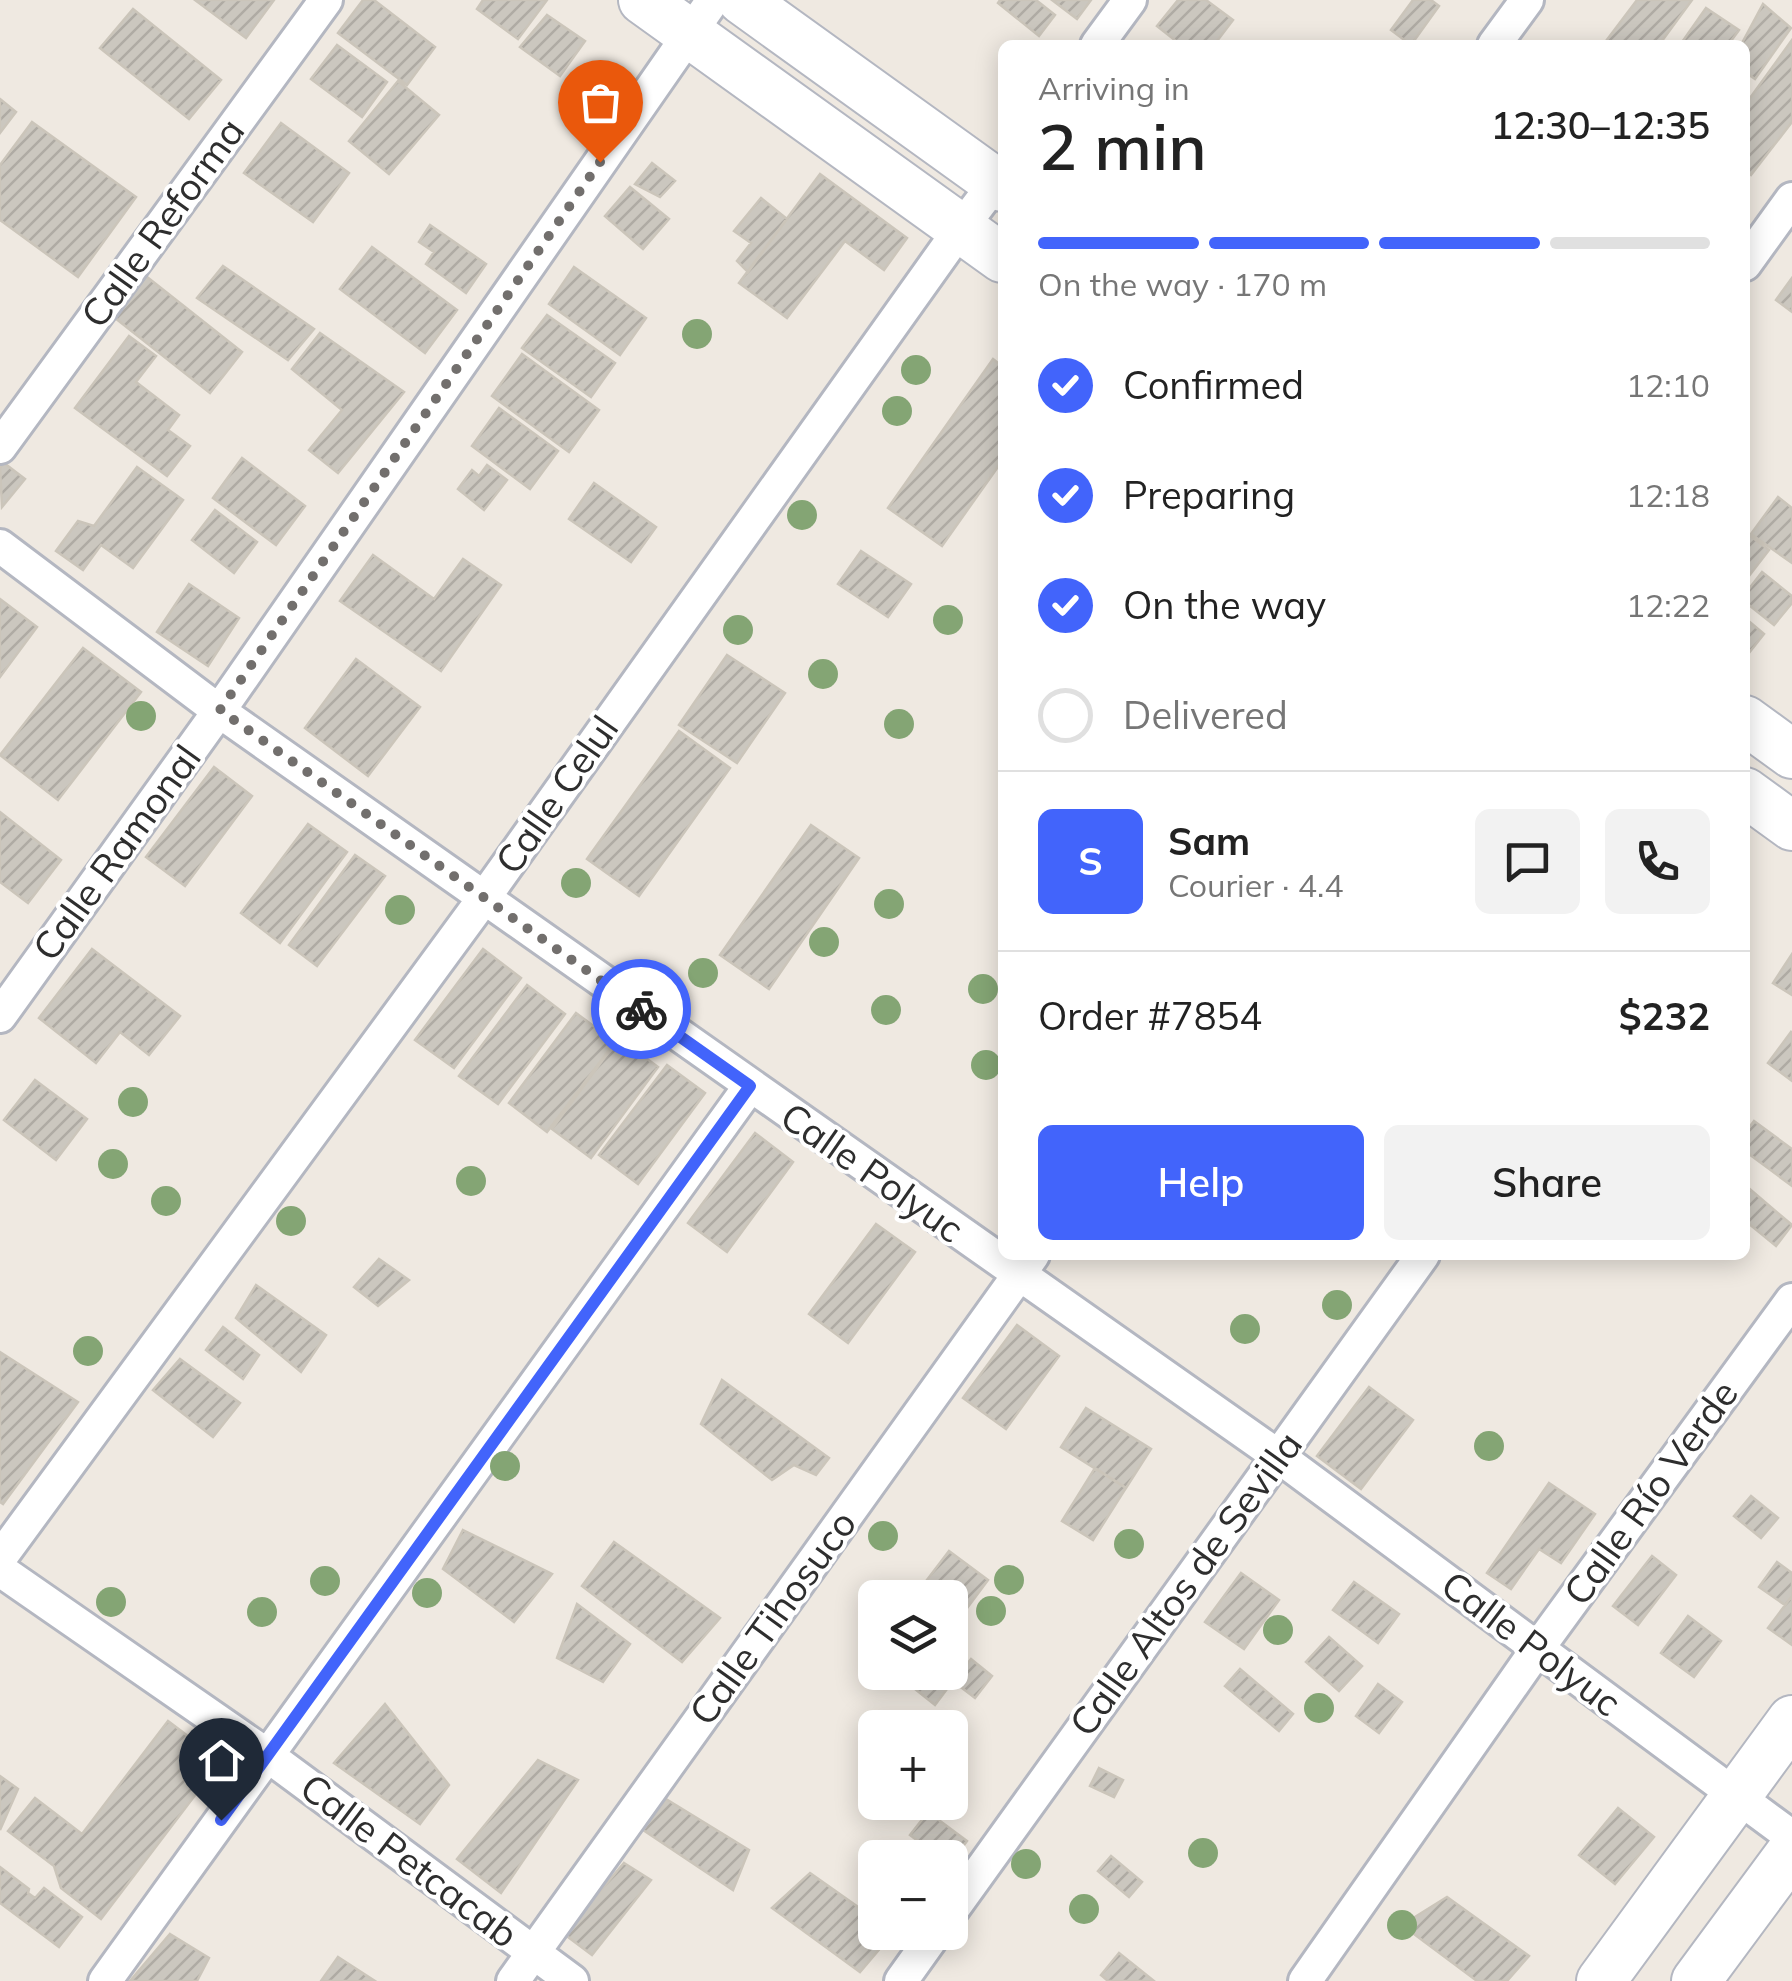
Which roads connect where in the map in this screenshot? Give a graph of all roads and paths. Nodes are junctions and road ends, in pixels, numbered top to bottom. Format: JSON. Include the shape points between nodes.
{"nodes":[{"id":1,"x":326,"y":0,"type":"edge"},
{"id":2,"x":644,"y":0,"type":"edge"},
{"id":3,"x":742,"y":0,"type":"edge"},
{"id":4,"x":1130,"y":0,"type":"edge"},
{"id":5,"x":1527,"y":0,"type":"edge"},
{"id":6,"x":701,"y":16,"type":"edge"},
{"id":7,"x":1101,"y":40,"type":"edge"},
{"id":8,"x":1498,"y":40,"type":"edge"},
{"id":9,"x":998,"y":180,"type":"edge"},
{"id":10,"x":998,"y":183,"type":"edge"},
{"id":11,"x":1792,"y":199,"type":"edge"},
{"id":12,"x":960,"y":228,"type":"junction"},
{"id":13,"x":998,"y":255,"type":"edge"},
{"id":14,"x":1750,"y":257,"type":"edge"},
{"id":15,"x":0,"y":446,"type":"edge"},
{"id":16,"x":0,"y":546,"type":"edge"},
{"id":17,"x":220,"y":710,"type":"junction"},
{"id":18,"x":1750,"y":723,"type":"edge"},
{"id":19,"x":1791,"y":750,"type":"edge"},
{"id":20,"x":1750,"y":798,"type":"edge"},
{"id":21,"x":1750,"y":801,"type":"edge"},
{"id":22,"x":1792,"y":826,"type":"edge"},
{"id":23,"x":484,"y":898,"type":"junction"},
{"id":24,"x":0,"y":1016,"type":"edge"},
{"id":25,"x":750,"y":1086,"type":"junction"},
{"id":26,"x":998,"y":1247,"type":"edge"},
{"id":27,"x":1419,"y":1260,"type":"edge"},
{"id":28,"x":1025,"y":1265,"type":"edge"},
{"id":29,"x":1792,"y":1300,"type":"edge"},
{"id":30,"x":1278,"y":1456,"type":"junction"},
{"id":31,"x":0,"y":1558,"type":"edge"},
{"id":32,"x":0,"y":1570,"type":"edge"},
{"id":33,"x":1538,"y":1648,"type":"junction"},
{"id":34,"x":1792,"y":1720,"type":"edge"},
{"id":35,"x":268,"y":1755,"type":"junction"},
{"id":36,"x":1734,"y":1797,"type":"junction"},
{"id":37,"x":1792,"y":1837,"type":"edge"},
{"id":38,"x":1792,"y":1851,"type":"edge"},
{"id":39,"x":968,"y":1888,"type":"edge"},
{"id":40,"x":923,"y":1950,"type":"edge"},
{"id":41,"x":533,"y":1954,"type":"junction"},
{"id":42,"x":105,"y":1981,"type":"edge"},
{"id":43,"x":513,"y":1981,"type":"edge"},
{"id":44,"x":572,"y":1981,"type":"edge"},
{"id":45,"x":901,"y":1981,"type":"edge"},
{"id":46,"x":1304,"y":1981,"type":"edge"},
{"id":47,"x":1600,"y":1981,"type":"edge"},
{"id":48,"x":1696,"y":1981,"type":"edge"}],
"edges":[{"from":1,"to":15,"type":"street","name":"Calle Reforma"},
{"from":2,"to":6,"type":"main road"},
{"from":3,"to":9,"type":"main road"},
{"from":4,"to":7,"type":"street"},
{"from":5,"to":8,"type":"street"},
{"from":6,"to":12,"type":"main road"},
{"from":6,"to":17,"type":"street","name":"Calle Ramonal"},
{"from":10,"to":12,"type":"street","name":"Calle Celul"},
{"from":11,"to":14,"type":"street"},
{"from":12,"to":13,"type":"main road"},
{"from":12,"to":23,"type":"street","name":"Calle Celul"},
{"from":16,"to":17,"type":"street","name":"Calle Polyuc"},
{"from":17,"to":23,"type":"street","name":"Calle Polyuc"},
{"from":17,"to":24,"type":"street","name":"Calle Ramonal"},
{"from":18,"to":19,"type":"main road"},
{"from":19,"to":20,"type":"street"},
{"from":21,"to":22,"type":"main road"},
{"from":23,"to":25,"type":"street","name":"Calle Polyuc"},
{"from":23,"to":31,"type":"street","name":"Calle Celul"},
{"from":25,"to":26,"type":"street","name":"Calle Polyuc"},
{"from":25,"to":35,"type":"street"},
{"from":27,"to":30,"type":"street","name":"Calle Altos de Sevilla"},
{"from":28,"to":30,"type":"street","name":"Calle Polyuc"},
{"from":28,"to":41,"type":"street","name":"Calle Tihosuco"},
{"from":29,"to":33,"type":"street","name":"Calle Río Verde"},
{"from":30,"to":33,"type":"street","name":"Calle Polyuc"},
{"from":30,"to":39,"type":"street","name":"Calle Altos de Sevilla"},
{"from":32,"to":35,"type":"street","name":"Calle Petcacab"},
{"from":33,"to":36,"type":"street","name":"Calle Polyuc"},
{"from":33,"to":46,"type":"street","name":"Calle Río Verde"},
{"from":34,"to":36,"type":"main road"},
{"from":35,"to":41,"type":"street","name":"Calle Petcacab"},
{"from":35,"to":42,"type":"street"},
{"from":36,"to":37,"type":"street","name":"Calle Polyuc"},
{"from":36,"to":47,"type":"main road"},
{"from":38,"to":48,"type":"main road"},
{"from":40,"to":45,"type":"street"},
{"from":41,"to":43,"type":"street","name":"Calle Tihosuco"},
{"from":41,"to":44,"type":"street","name":"Calle Petcacab"}]}
